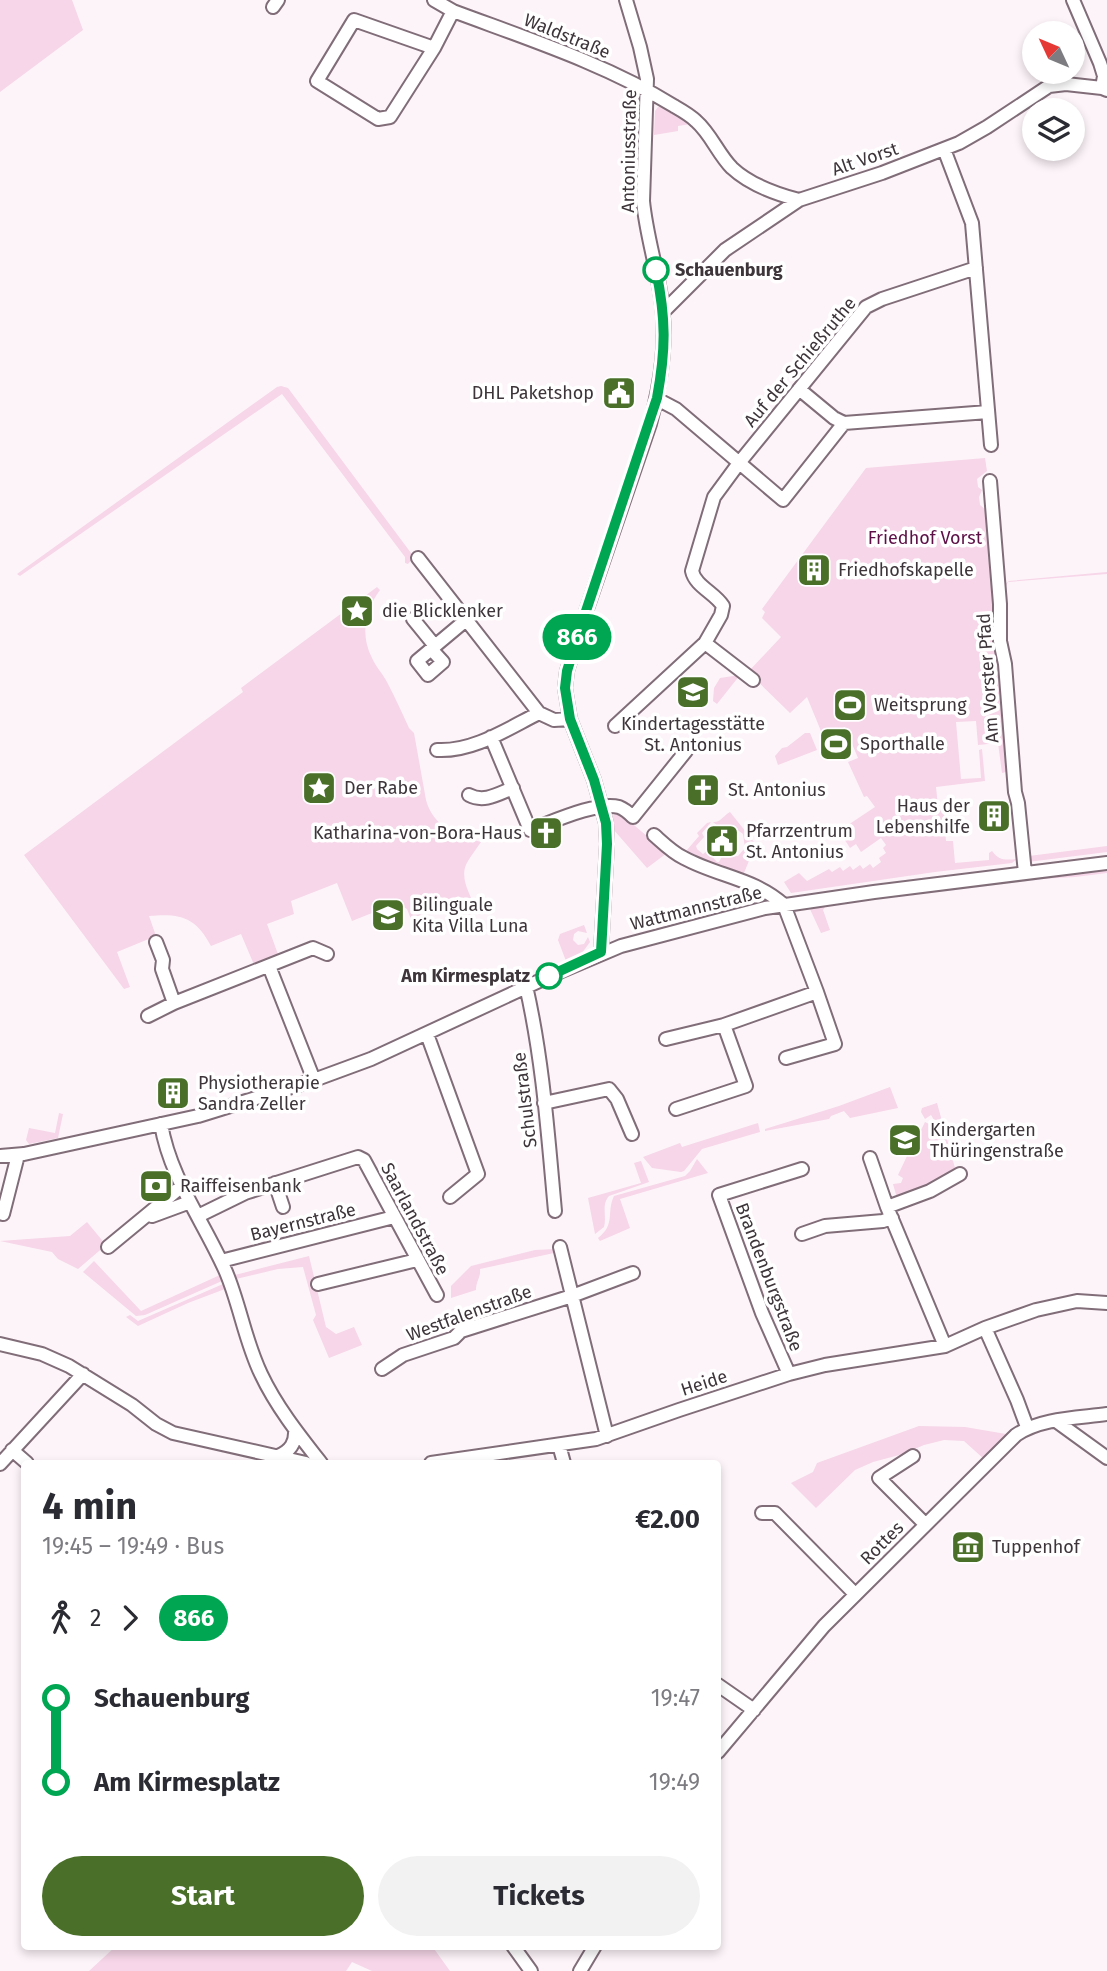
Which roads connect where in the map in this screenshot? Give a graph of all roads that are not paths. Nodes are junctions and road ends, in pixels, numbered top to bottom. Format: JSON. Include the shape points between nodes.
{"nodes":[{"id":1,"x":434,"y":0,"type":"edge"},
{"id":2,"x":626,"y":0,"type":"edge"},
{"id":3,"x":1073,"y":0,"type":"edge"},
{"id":4,"x":453,"y":11,"type":"junction"},
{"id":5,"x":434,"y":48,"type":"junction"},
{"id":6,"x":1104,"y":89,"type":"edge"},
{"id":7,"x":647,"y":91,"type":"junction"},
{"id":8,"x":944,"y":149,"type":"junction"},
{"id":9,"x":799,"y":200,"type":"junction"},
{"id":10,"x":976,"y":268,"type":"junction"},
{"id":11,"x":663,"y":312,"type":"junction"},
{"id":12,"x":799,"y":389,"type":"junction"},
{"id":13,"x":657,"y":398,"type":"junction"},
{"id":14,"x":988,"y":412,"type":"junction"},
{"id":15,"x":844,"y":423,"type":"junction"},
{"id":16,"x":991,"y":445,"type":"dead end"},
{"id":17,"x":739,"y":463,"type":"junction"},
{"id":18,"x":990,"y":481,"type":"dead end"},
{"id":19,"x":418,"y":558,"type":"dead end"},
{"id":20,"x":413,"y":619,"type":"dead end"},
{"id":21,"x":466,"y":620,"type":"junction"},
{"id":22,"x":705,"y":643,"type":"junction"},
{"id":23,"x":753,"y":680,"type":"dead end"},
{"id":24,"x":539,"y":713,"type":"junction"},
{"id":25,"x":570,"y":719,"type":"junction"},
{"id":26,"x":615,"y":726,"type":"dead end"},
{"id":27,"x":491,"y":737,"type":"junction"},
{"id":28,"x":437,"y":750,"type":"dead end"},
{"id":29,"x":687,"y":751,"type":"dead end"},
{"id":30,"x":513,"y":788,"type":"junction"},
{"id":31,"x":469,"y":795,"type":"dead end"},
{"id":32,"x":603,"y":807,"type":"junction"},
{"id":33,"x":654,"y":835,"type":"dead end"},
{"id":34,"x":1107,"y":863,"type":"edge"},
{"id":35,"x":1025,"y":873,"type":"junction"},
{"id":36,"x":784,"y":905,"type":"junction"},
{"id":37,"x":156,"y":942,"type":"dead end"},
{"id":38,"x":601,"y":952,"type":"junction"},
{"id":39,"x":327,"y":954,"type":"dead end"},
{"id":40,"x":269,"y":966,"type":"junction"},
{"id":41,"x":526,"y":986,"type":"junction"},
{"id":42,"x":817,"y":992,"type":"junction"},
{"id":43,"x":174,"y":1003,"type":"junction"},
{"id":44,"x":148,"y":1016,"type":"dead end"},
{"id":45,"x":724,"y":1025,"type":"junction"},
{"id":46,"x":427,"y":1034,"type":"junction"},
{"id":47,"x":666,"y":1039,"type":"dead end"},
{"id":48,"x":786,"y":1058,"type":"dead end"},
{"id":49,"x":314,"y":1080,"type":"junction"},
{"id":50,"x":544,"y":1102,"type":"junction"},
{"id":51,"x":676,"y":1109,"type":"dead end"},
{"id":52,"x":161,"y":1124,"type":"junction"},
{"id":53,"x":632,"y":1134,"type":"dead end"},
{"id":54,"x":19,"y":1155,"type":"junction"},
{"id":55,"x":0,"y":1156,"type":"edge"},
{"id":56,"x":870,"y":1158,"type":"dead end"},
{"id":57,"x":802,"y":1169,"type":"dead end"},
{"id":58,"x":960,"y":1174,"type":"dead end"},
{"id":59,"x":275,"y":1183,"type":"junction"},
{"id":60,"x":181,"y":1186,"type":"junction"},
{"id":61,"x":450,"y":1197,"type":"dead end"},
{"id":62,"x":190,"y":1202,"type":"junction"},
{"id":63,"x":283,"y":1207,"type":"dead end"},
{"id":64,"x":555,"y":1211,"type":"dead end"},
{"id":65,"x":890,"y":1212,"type":"junction"},
{"id":66,"x":3,"y":1214,"type":"dead end"},
{"id":67,"x":198,"y":1216,"type":"junction"},
{"id":68,"x":394,"y":1217,"type":"junction"},
{"id":69,"x":142,"y":1219,"type":"junction"},
{"id":70,"x":802,"y":1234,"type":"dead end"},
{"id":71,"x":108,"y":1247,"type":"dead end"},
{"id":72,"x":560,"y":1247,"type":"dead end"},
{"id":73,"x":416,"y":1260,"type":"junction"},
{"id":74,"x":221,"y":1261,"type":"junction"},
{"id":75,"x":633,"y":1273,"type":"dead end"},
{"id":76,"x":317,"y":1284,"type":"dead end"},
{"id":77,"x":437,"y":1294,"type":"dead end"},
{"id":78,"x":572,"y":1296,"type":"junction"},
{"id":79,"x":1107,"y":1303,"type":"edge"},
{"id":80,"x":985,"y":1328,"type":"junction"},
{"id":81,"x":0,"y":1344,"type":"edge"},
{"id":82,"x":944,"y":1346,"type":"junction"},
{"id":83,"x":382,"y":1369,"type":"dead end"},
{"id":84,"x":83,"y":1374,"type":"junction"},
{"id":85,"x":789,"y":1374,"type":"junction"},
{"id":86,"x":1107,"y":1414,"type":"edge"},
{"id":87,"x":1056,"y":1421,"type":"junction"},
{"id":88,"x":1027,"y":1427,"type":"junction"},
{"id":89,"x":295,"y":1429,"type":"junction"},
{"id":90,"x":607,"y":1436,"type":"junction"},
{"id":91,"x":559,"y":1445,"type":"junction"},
{"id":92,"x":12,"y":1450,"type":"junction"},
{"id":93,"x":913,"y":1455,"type":"dead end"},
{"id":94,"x":278,"y":1456,"type":"junction"},
{"id":95,"x":1107,"y":1458,"type":"edge"},
{"id":96,"x":24,"y":1460,"type":"edge"},
{"id":97,"x":294,"y":1460,"type":"edge"},
{"id":98,"x":319,"y":1460,"type":"edge"},
{"id":99,"x":452,"y":1460,"type":"edge"},
{"id":100,"x":563,"y":1460,"type":"edge"},
{"id":101,"x":0,"y":1464,"type":"edge"},
{"id":102,"x":762,"y":1513,"type":"dead end"},
{"id":103,"x":925,"y":1524,"type":"junction"},
{"id":104,"x":855,"y":1594,"type":"junction"},
{"id":105,"x":721,"y":1687,"type":"edge"},
{"id":106,"x":754,"y":1710,"type":"junction"},
{"id":107,"x":721,"y":1748,"type":"edge"},
{"id":108,"x":516,"y":1950,"type":"edge"},
{"id":109,"x":592,"y":1950,"type":"edge"},
{"id":110,"x":531,"y":1971,"type":"edge"},
{"id":111,"x":580,"y":1971,"type":"edge"}],
"edges":[{"from":1,"to":4,"type":"street","name":"Waldstraße"},
{"from":2,"to":7,"type":"street","name":"Antoniusstraße"},
{"from":3,"to":6,"type":"street","name":"Alt Vorst","via":[[1100,63]]},
{"from":4,"to":5,"type":"street"},
{"from":4,"to":7,"type":"street","name":"Waldstraße","via":[[583,60]]},
{"from":5,"to":5,"type":"street","via":[[390,117],[378,119],[317,81],[354,20]]},
{"from":6,"to":8,"type":"street","name":"Alt Vorst","via":[[1049,86]]},
{"from":7,"to":9,"type":"street","name":"Waldstraße","via":[[695,119],[746,178]]},
{"from":7,"to":11,"type":"street","name":"Antoniusstraße","via":[[643,201]]},
{"from":8,"to":9,"type":"street","name":"Alt Vorst"},
{"from":8,"to":10,"type":"street","via":[[972,223]]},
{"from":9,"to":11,"type":"street","name":"Alt Vorst","via":[[725,250]]},
{"from":10,"to":12,"type":"street","name":"Auf der Schießruthe","via":[[866,307]]},
{"from":10,"to":14,"type":"street"},
{"from":11,"to":13,"type":"street","name":"Antoniusstraße","via":[[664,364]]},
{"from":12,"to":15,"type":"street"},
{"from":12,"to":17,"type":"street","name":"Auf der Schießruthe"},
{"from":13,"to":17,"type":"street"},
{"from":13,"to":25,"type":"street","name":"Antoniusstraße","via":[[567,671]]},
{"from":14,"to":15,"type":"street"},
{"from":14,"to":16,"type":"street"},
{"from":15,"to":17,"type":"street","via":[[783,500]]},
{"from":17,"to":22,"type":"street","name":"Auf der Schießruthe","via":[[714,497],[692,570],[723,606]]},
{"from":18,"to":35,"type":"street","name":"Am Vorster Pfad","via":[[1000,641]]},
{"from":19,"to":21,"type":"street"},
{"from":20,"to":21,"type":"street","via":[[433,647]]},
{"from":21,"to":24,"type":"street"},
{"from":22,"to":23,"type":"street"},
{"from":22,"to":26,"type":"street"},
{"from":24,"to":25,"type":"street","via":[[554,720]]},
{"from":24,"to":27,"type":"street"},
{"from":25,"to":32,"type":"street","name":"Antoniusstraße"},
{"from":27,"to":28,"type":"street","via":[[457,750]]},
{"from":27,"to":30,"type":"street"},
{"from":29,"to":32,"type":"street","via":[[633,817],[621,808]]},
{"from":30,"to":31,"type":"street","via":[[485,799]]},
{"from":30,"to":32,"type":"street","via":[[530,830]]},
{"from":32,"to":38,"type":"street","name":"Antoniusstraße","via":[[608,834]]},
{"from":33,"to":36,"type":"street","via":[[682,858],[760,887]]},
{"from":34,"to":35,"type":"street","name":"Wattmannstraße"},
{"from":35,"to":36,"type":"street","name":"Wattmannstraße"},
{"from":36,"to":38,"type":"street","name":"Wattmannstraße"},
{"from":36,"to":42,"type":"street"},
{"from":37,"to":43,"type":"street"},
{"from":38,"to":41,"type":"street","name":"Wattmannstraße"},
{"from":39,"to":40,"type":"street","via":[[313,948]]},
{"from":40,"to":43,"type":"street"},
{"from":40,"to":49,"type":"street"},
{"from":41,"to":46,"type":"street","name":"Wattmannstraße"},
{"from":41,"to":50,"type":"street","name":"Schulstraße"},
{"from":42,"to":45,"type":"street"},
{"from":42,"to":48,"type":"street","via":[[835,1044]]},
{"from":43,"to":44,"type":"street"},
{"from":45,"to":47,"type":"street"},
{"from":45,"to":51,"type":"street","via":[[746,1086]]},
{"from":46,"to":49,"type":"street","name":"Wattmannstraße"},
{"from":46,"to":61,"type":"street","via":[[478,1174]]},
{"from":49,"to":52,"type":"street","name":"Wattmannstraße"},
{"from":50,"to":53,"type":"street","via":[[609,1089]]},
{"from":50,"to":64,"type":"street","name":"Schulstraße"},
{"from":52,"to":54,"type":"street","name":"Wattmannstraße"},
{"from":52,"to":60,"type":"street"},
{"from":54,"to":55,"type":"street","name":"Wattmannstraße"},
{"from":54,"to":66,"type":"street"},
{"from":56,"to":65,"type":"street"},
{"from":57,"to":85,"type":"street","name":"Brandenburgstraße","via":[[719,1195]]},
{"from":58,"to":65,"type":"street"},
{"from":59,"to":63,"type":"street"},
{"from":59,"to":67,"type":"street"},
{"from":59,"to":68,"type":"street","name":"Saarlandstraße","via":[[358,1157],[364,1160]]},
{"from":60,"to":62,"type":"street"},
{"from":60,"to":69,"type":"street"},
{"from":62,"to":67,"type":"street"},
{"from":62,"to":69,"type":"street"},
{"from":65,"to":70,"type":"street","via":[[883,1221],[825,1226]]},
{"from":65,"to":82,"type":"street"},
{"from":67,"to":74,"type":"street"},
{"from":68,"to":73,"type":"street","name":"Saarlandstraße"},
{"from":68,"to":74,"type":"street","name":"Bayernstraße"},
{"from":69,"to":71,"type":"street"},
{"from":72,"to":78,"type":"street"},
{"from":73,"to":76,"type":"street"},
{"from":73,"to":77,"type":"street","name":"Saarlandstraße"},
{"from":74,"to":89,"type":"street","via":[[260,1373]]},
{"from":75,"to":78,"type":"street","name":"Westfalenstraße"},
{"from":78,"to":83,"type":"street","name":"Westfalenstraße","via":[[461,1331],[454,1338],[403,1355]]},
{"from":78,"to":90,"type":"street"},
{"from":79,"to":80,"type":"street","name":"Heide","via":[[1076,1301]]},
{"from":80,"to":82,"type":"street","name":"Heide"},
{"from":80,"to":88,"type":"street"},
{"from":81,"to":84,"type":"street","via":[[55,1359]]},
{"from":82,"to":85,"type":"street","name":"Heide"},
{"from":84,"to":92,"type":"street"},
{"from":84,"to":94,"type":"street","via":[[173,1433]]},
{"from":85,"to":90,"type":"street","name":"Heide"},
{"from":86,"to":87,"type":"street","name":"Rottes"},
{"from":87,"to":88,"type":"street","name":"Rottes"},
{"from":87,"to":95,"type":"street"},
{"from":88,"to":103,"type":"street","name":"Rottes"},
{"from":89,"to":94,"type":"street","via":[[293,1445]]},
{"from":89,"to":98,"type":"street"},
{"from":90,"to":91,"type":"street","name":"Heide"},
{"from":91,"to":99,"type":"street","name":"Heide"},
{"from":91,"to":100,"type":"street"},
{"from":92,"to":96,"type":"street"},
{"from":92,"to":101,"type":"street"},
{"from":93,"to":103,"type":"street","via":[[879,1478]]},
{"from":94,"to":97,"type":"street"},
{"from":102,"to":104,"type":"street","via":[[775,1513]]},
{"from":103,"to":104,"type":"street","name":"Rottes"},
{"from":104,"to":106,"type":"street","name":"Rottes"},
{"from":105,"to":106,"type":"street"},
{"from":106,"to":107,"type":"street","name":"Rottes"},
{"from":108,"to":110,"type":"street"},
{"from":109,"to":111,"type":"street"}]}
